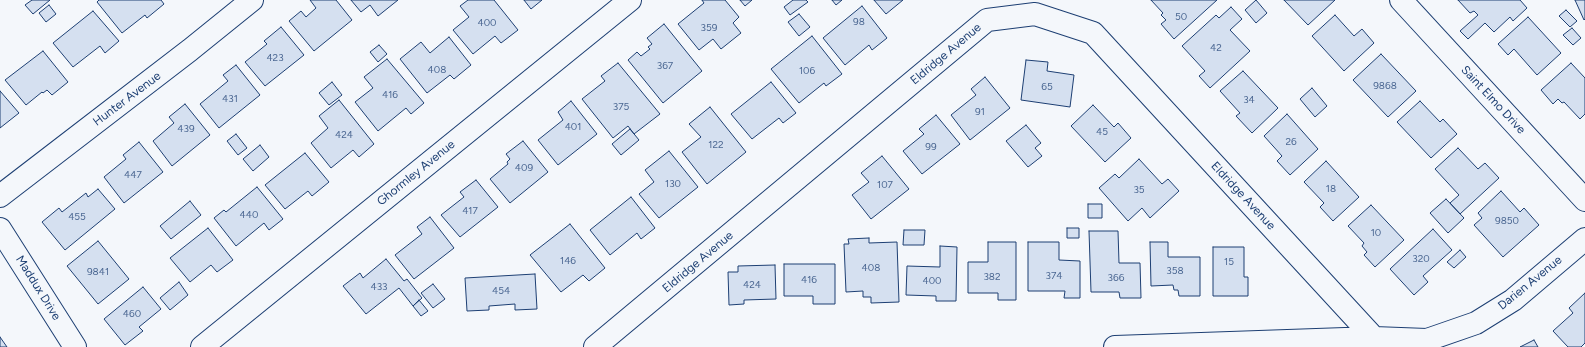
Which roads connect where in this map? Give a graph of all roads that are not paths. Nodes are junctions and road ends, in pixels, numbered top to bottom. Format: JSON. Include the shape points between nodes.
{"nodes":[{"id":1,"x":252,"y":0,"type":"edge"},
{"id":2,"x":630,"y":0,"type":"edge"},
{"id":3,"x":1401,"y":0,"type":"edge"},
{"id":4,"x":0,"y":196,"type":"edge"},
{"id":5,"x":1585,"y":200,"type":"edge"},
{"id":6,"x":0,"y":228,"type":"edge"},
{"id":7,"x":1585,"y":239,"type":"edge"},
{"id":8,"x":1374,"y":338,"type":"junction"},
{"id":9,"x":75,"y":347,"type":"edge"},
{"id":10,"x":202,"y":347,"type":"edge"},
{"id":11,"x":595,"y":347,"type":"edge"},
{"id":12,"x":1115,"y":347,"type":"edge"}],
"edges":[{"from":1,"to":4,"type":"street","name":"Hunter Avenue"},
{"from":2,"to":10,"type":"street","name":"Ghormley Avenue"},
{"from":3,"to":5,"type":"street","name":"Saint Elmo Drive"},
{"from":6,"to":9,"type":"street","name":"Maddux Drive"},
{"from":7,"to":8,"type":"street","name":"Darien Avenue","via":[[1513,300],[1476,323],[1428,340]]},
{"from":8,"to":11,"type":"street","name":"Eldridge Avenue","via":[[1094,33],[1035,14],[987,20]]},
{"from":8,"to":12,"type":"street","name":"Darien Avenue"}]}
